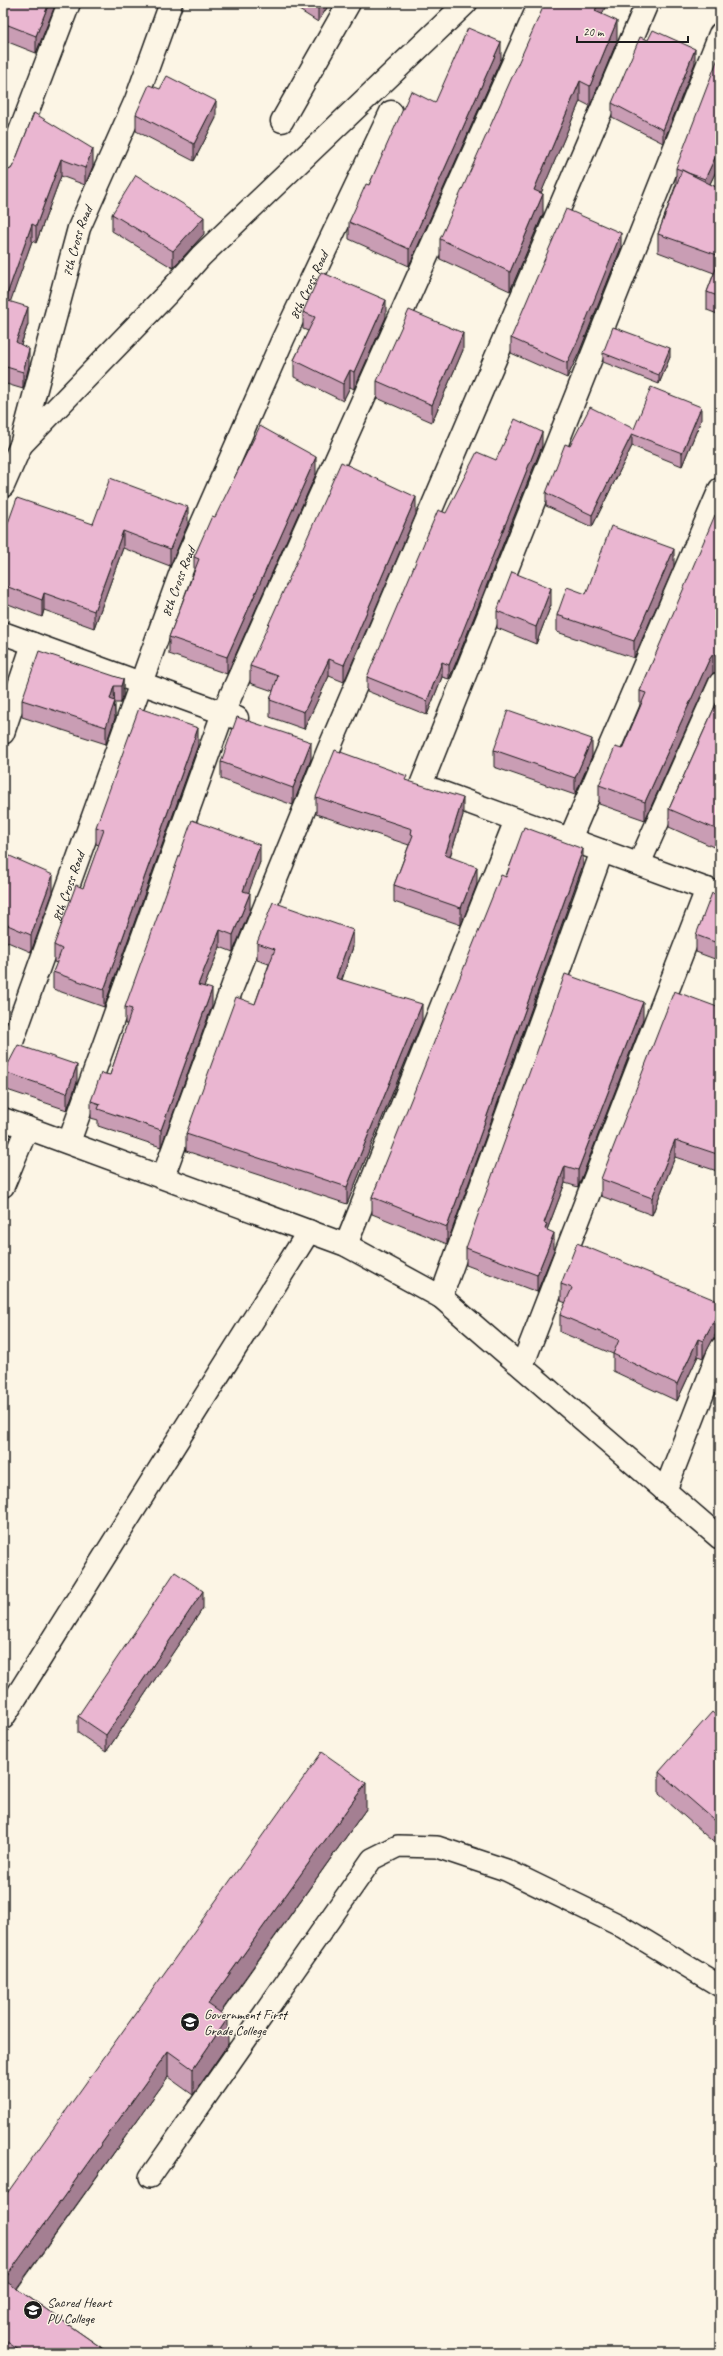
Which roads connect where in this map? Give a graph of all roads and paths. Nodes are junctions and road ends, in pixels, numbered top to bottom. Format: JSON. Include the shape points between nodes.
{"nodes":[{"id":1,"x":69,"y":3,"type":"edge"},
{"id":2,"x":171,"y":3,"type":"edge"},
{"id":3,"x":349,"y":3,"type":"edge"},
{"id":4,"x":466,"y":3,"type":"edge"},
{"id":5,"x":540,"y":3,"type":"edge"},
{"id":6,"x":647,"y":3,"type":"edge"},
{"id":7,"x":720,"y":34,"type":"edge"},
{"id":8,"x":391,"y":112,"type":"dead end"},
{"id":9,"x":282,"y":121,"type":"dead end"},
{"id":10,"x":3,"y":176,"type":"edge"},
{"id":11,"x":21,"y":445,"type":"junction"},
{"id":12,"x":3,"y":486,"type":"edge"},
{"id":13,"x":720,"y":489,"type":"edge"},
{"id":14,"x":3,"y":633,"type":"edge"},
{"id":15,"x":33,"y":644,"type":"junction"},
{"id":16,"x":142,"y":684,"type":"junction"},
{"id":17,"x":720,"y":684,"type":"edge"},
{"id":18,"x":223,"y":713,"type":"junction"},
{"id":19,"x":253,"y":724,"type":"edge"},
{"id":20,"x":3,"y":733,"type":"edge"},
{"id":21,"x":305,"y":743,"type":"edge"},
{"id":22,"x":328,"y":751,"type":"junction"},
{"id":23,"x":349,"y":759,"type":"edge"},
{"id":24,"x":400,"y":777,"type":"edge"},
{"id":25,"x":421,"y":785,"type":"junction"},
{"id":26,"x":516,"y":820,"type":"junction"},
{"id":27,"x":570,"y":839,"type":"junction"},
{"id":28,"x":602,"y":851,"type":"junction"},
{"id":29,"x":639,"y":864,"type":"junction"},
{"id":30,"x":714,"y":891,"type":"edge"},
{"id":31,"x":3,"y":1067,"type":"edge"},
{"id":32,"x":3,"y":1119,"type":"edge"},
{"id":33,"x":27,"y":1128,"type":"junction"},
{"id":34,"x":69,"y":1142,"type":"junction"},
{"id":35,"x":163,"y":1177,"type":"junction"},
{"id":36,"x":3,"y":1186,"type":"edge"},
{"id":37,"x":310,"y":1231,"type":"junction"},
{"id":38,"x":346,"y":1245,"type":"junction"},
{"id":39,"x":441,"y":1297,"type":"junction"},
{"id":40,"x":720,"y":1349,"type":"edge"},
{"id":41,"x":522,"y":1366,"type":"junction"},
{"id":42,"x":665,"y":1490,"type":"junction"},
{"id":43,"x":720,"y":1538,"type":"edge"},
{"id":44,"x":3,"y":1718,"type":"edge"},
{"id":45,"x":720,"y":1986,"type":"edge"},
{"id":46,"x":150,"y":2177,"type":"dead end"}],
"edges":[{"from":1,"to":10,"type":"street"},
{"from":2,"to":11,"type":"street","name":"7th Cross Road","via":[[136,100],[79,228]]},
{"from":3,"to":9,"type":"street"},
{"from":4,"to":11,"type":"street","via":[[201,256],[170,292]]},
{"from":5,"to":18,"type":"street"},
{"from":6,"to":22,"type":"street"},
{"from":7,"to":25,"type":"street"},
{"from":8,"to":16,"type":"street","name":"8th Cross Road","via":[[284,339],[185,562]]},
{"from":11,"to":12,"type":"street","name":"7th Cross Road"},
{"from":13,"to":27,"type":"street"},
{"from":14,"to":15,"type":"street"},
{"from":15,"to":16,"type":"street"},
{"from":15,"to":20,"type":"street"},
{"from":16,"to":18,"type":"street"},
{"from":16,"to":31,"type":"street","name":"8th Cross Road"},
{"from":17,"to":29,"type":"street"},
{"from":18,"to":19,"type":"street"},
{"from":18,"to":34,"type":"street"},
{"from":21,"to":22,"type":"street"},
{"from":22,"to":23,"type":"street"},
{"from":22,"to":35,"type":"street","via":[[233,985]]},
{"from":24,"to":25,"type":"street"},
{"from":25,"to":26,"type":"street"},
{"from":26,"to":27,"type":"street"},
{"from":26,"to":38,"type":"street"},
{"from":27,"to":28,"type":"street"},
{"from":28,"to":29,"type":"street"},
{"from":28,"to":39,"type":"street"},
{"from":29,"to":30,"type":"street"},
{"from":30,"to":41,"type":"street"},
{"from":32,"to":33,"type":"street"},
{"from":33,"to":34,"type":"street"},
{"from":33,"to":36,"type":"street"},
{"from":34,"to":35,"type":"street"},
{"from":35,"to":37,"type":"street"},
{"from":37,"to":38,"type":"street"},
{"from":37,"to":44,"type":"street"},
{"from":38,"to":39,"type":"street"},
{"from":39,"to":41,"type":"street"},
{"from":40,"to":42,"type":"street"},
{"from":41,"to":42,"type":"street"},
{"from":42,"to":43,"type":"street"},
{"from":45,"to":46,"type":"lane","via":[[619,1925],[506,1870],[437,1848],[398,1846],[372,1859]]}]}
